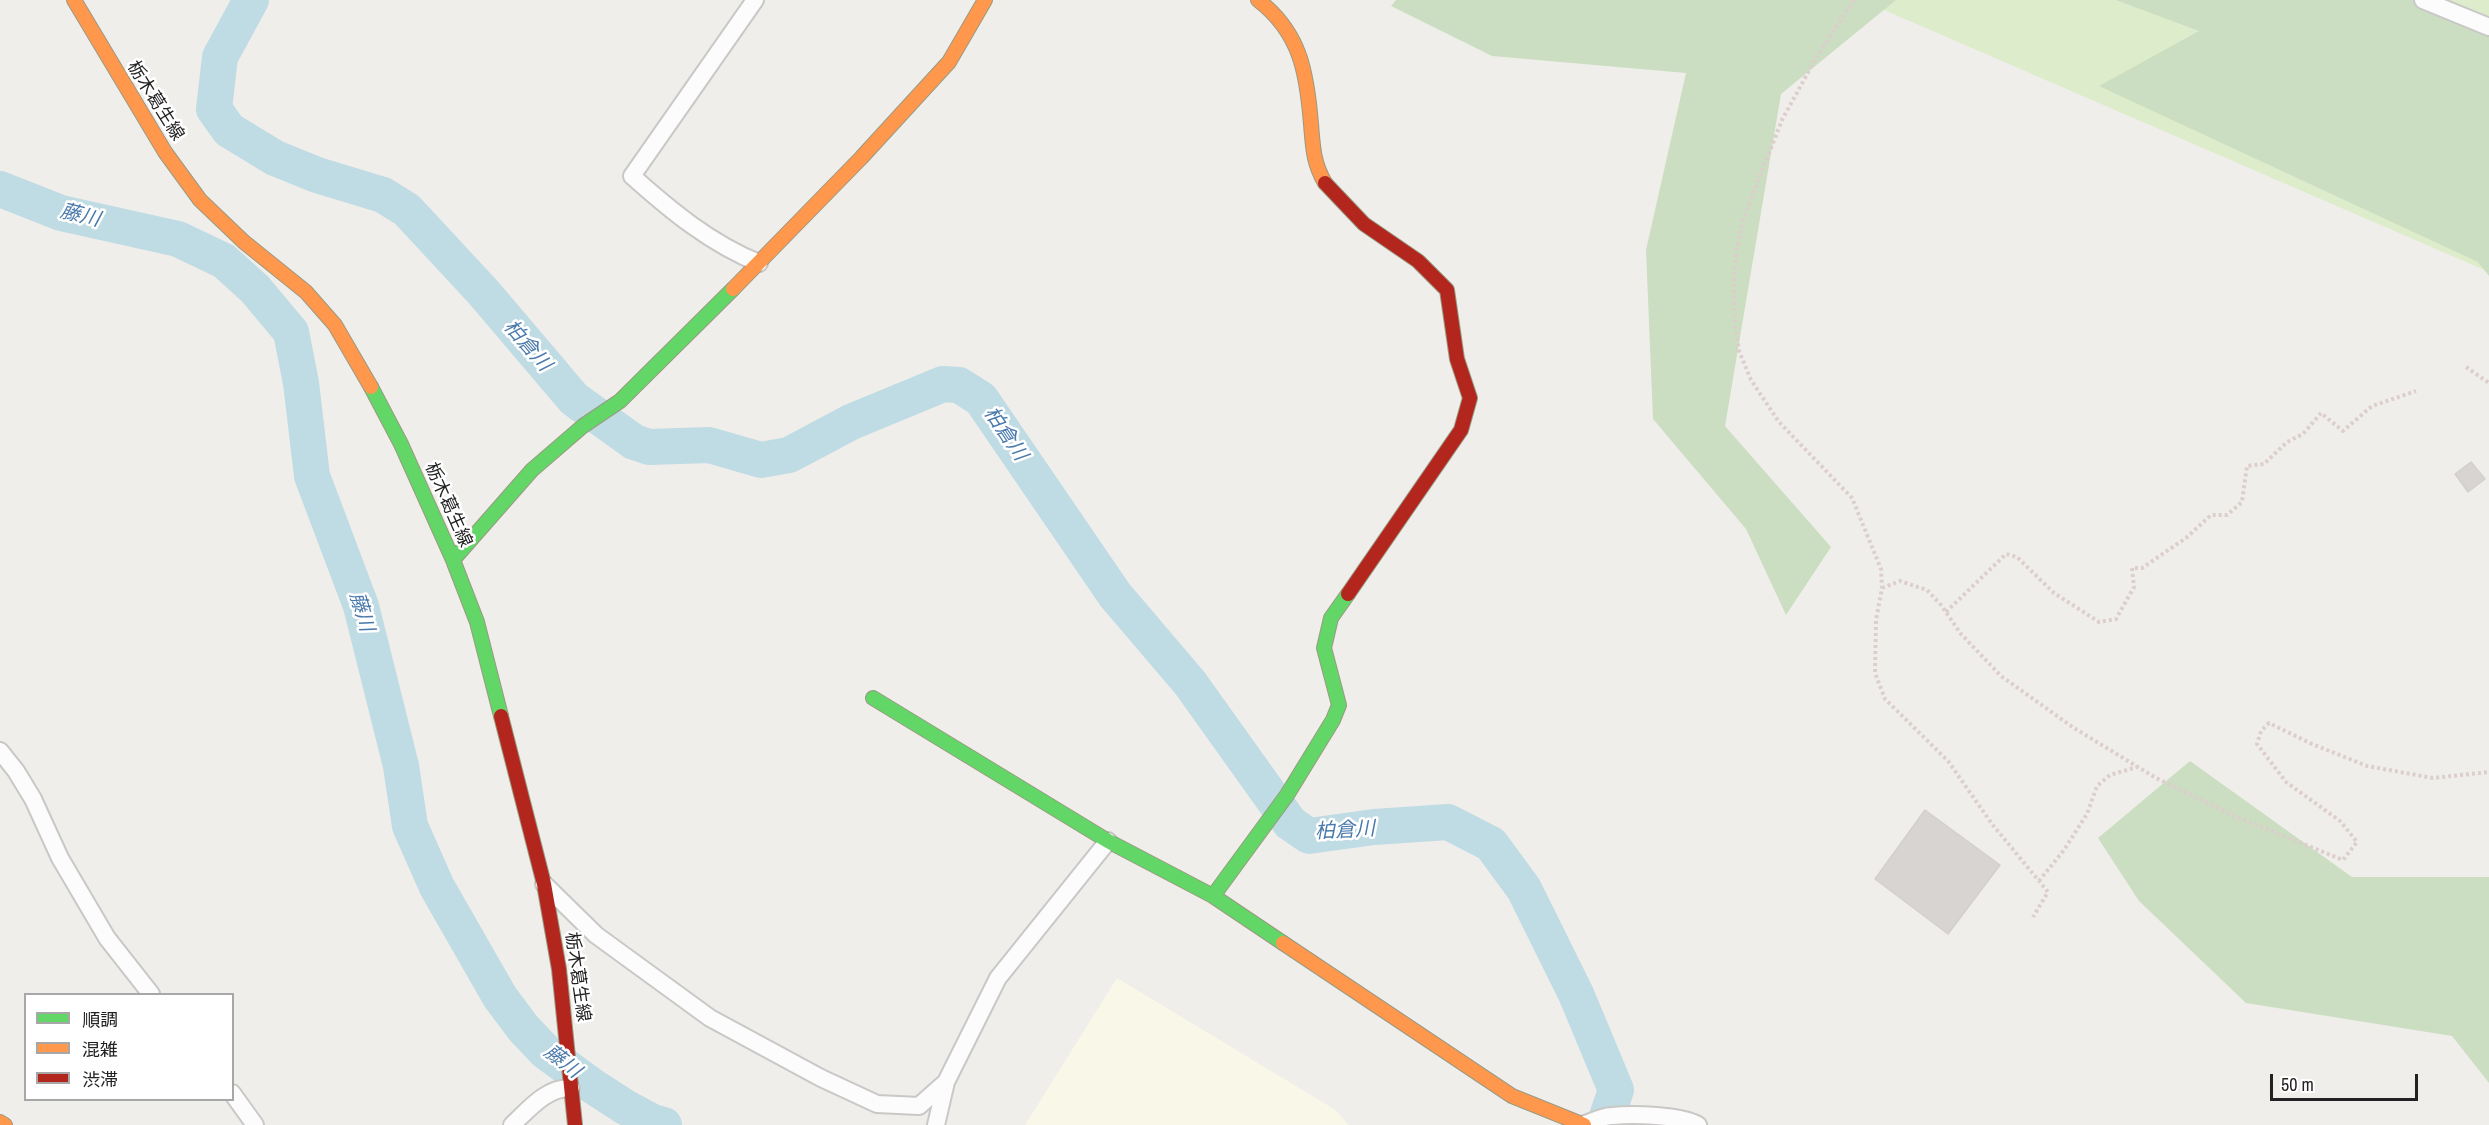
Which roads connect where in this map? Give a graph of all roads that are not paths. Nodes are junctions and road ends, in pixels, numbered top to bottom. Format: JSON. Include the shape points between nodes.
{"nodes":[{"id":1,"x":74,"y":0,"type":"edge"},
{"id":2,"x":755,"y":0,"type":"edge"},
{"id":3,"x":985,"y":0,"type":"edge"},
{"id":4,"x":1258,"y":0,"type":"edge"},
{"id":5,"x":2424,"y":0,"type":"edge"},
{"id":6,"x":2489,"y":27,"type":"edge"},
{"id":7,"x":759,"y":263,"type":"junction"},
{"id":8,"x":453,"y":560,"type":"junction"},
{"id":9,"x":873,"y":698,"type":"dead end"},
{"id":10,"x":0,"y":751,"type":"edge"},
{"id":11,"x":1108,"y":841,"type":"junction"},
{"id":12,"x":544,"y":884,"type":"junction"},
{"id":13,"x":1213,"y":896,"type":"junction"},
{"id":14,"x":149,"y":993,"type":"edge"},
{"id":15,"x":946,"y":1082,"type":"junction"},
{"id":16,"x":571,"y":1086,"type":"junction"},
{"id":17,"x":234,"y":1096,"type":"edge"},
{"id":18,"x":0,"y":1122,"type":"edge"},
{"id":19,"x":1584,"y":1124,"type":"edge"},
{"id":20,"x":5,"y":1125,"type":"edge"},
{"id":21,"x":255,"y":1125,"type":"edge"},
{"id":22,"x":512,"y":1125,"type":"edge"},
{"id":23,"x":575,"y":1125,"type":"edge"},
{"id":24,"x":936,"y":1125,"type":"edge"},
{"id":25,"x":1698,"y":1125,"type":"edge"}],
"edges":[{"from":1,"to":8,"type":"street","name":"栃木葛生線","via":[[165,152],[200,200],[306,292],[335,325],[401,444]]},
{"from":2,"to":7,"type":"street","via":[[632,176],[668,209],[738,255]]},
{"from":3,"to":7,"type":"street","via":[[949,62]]},
{"from":4,"to":13,"type":"street","via":[[1275,13],[1303,62],[1314,163],[1324,182],[1364,224],[1418,261],[1447,290],[1457,359],[1470,398],[1461,430],[1331,618],[1324,648],[1339,705],[1333,720],[1271,819]]},
{"from":5,"to":6,"type":"street"},
{"from":7,"to":8,"type":"street","via":[[620,401],[583,426],[532,470]]},
{"from":8,"to":12,"type":"street","name":"栃木葛生線","via":[[477,622]]},
{"from":9,"to":11,"type":"street"},
{"from":10,"to":14,"type":"street","via":[[33,799],[60,858],[107,938]]},
{"from":11,"to":13,"type":"street"},
{"from":11,"to":15,"type":"street","via":[[998,978]]},
{"from":12,"to":15,"type":"street","via":[[596,935],[710,1018],[821,1078],[877,1104],[919,1106]]},
{"from":12,"to":16,"type":"street","name":"栃木葛生線","via":[[559,969]]},
{"from":13,"to":19,"type":"street","via":[[1512,1096]]},
{"from":15,"to":24,"type":"street"},
{"from":16,"to":22,"type":"street","via":[[551,1092]]},
{"from":16,"to":23,"type":"street","name":"栃木葛生線"},
{"from":17,"to":21,"type":"street"},
{"from":18,"to":20,"type":"street"},
{"from":19,"to":25,"type":"street","via":[[1610,1116],[1634,1116]]}]}
